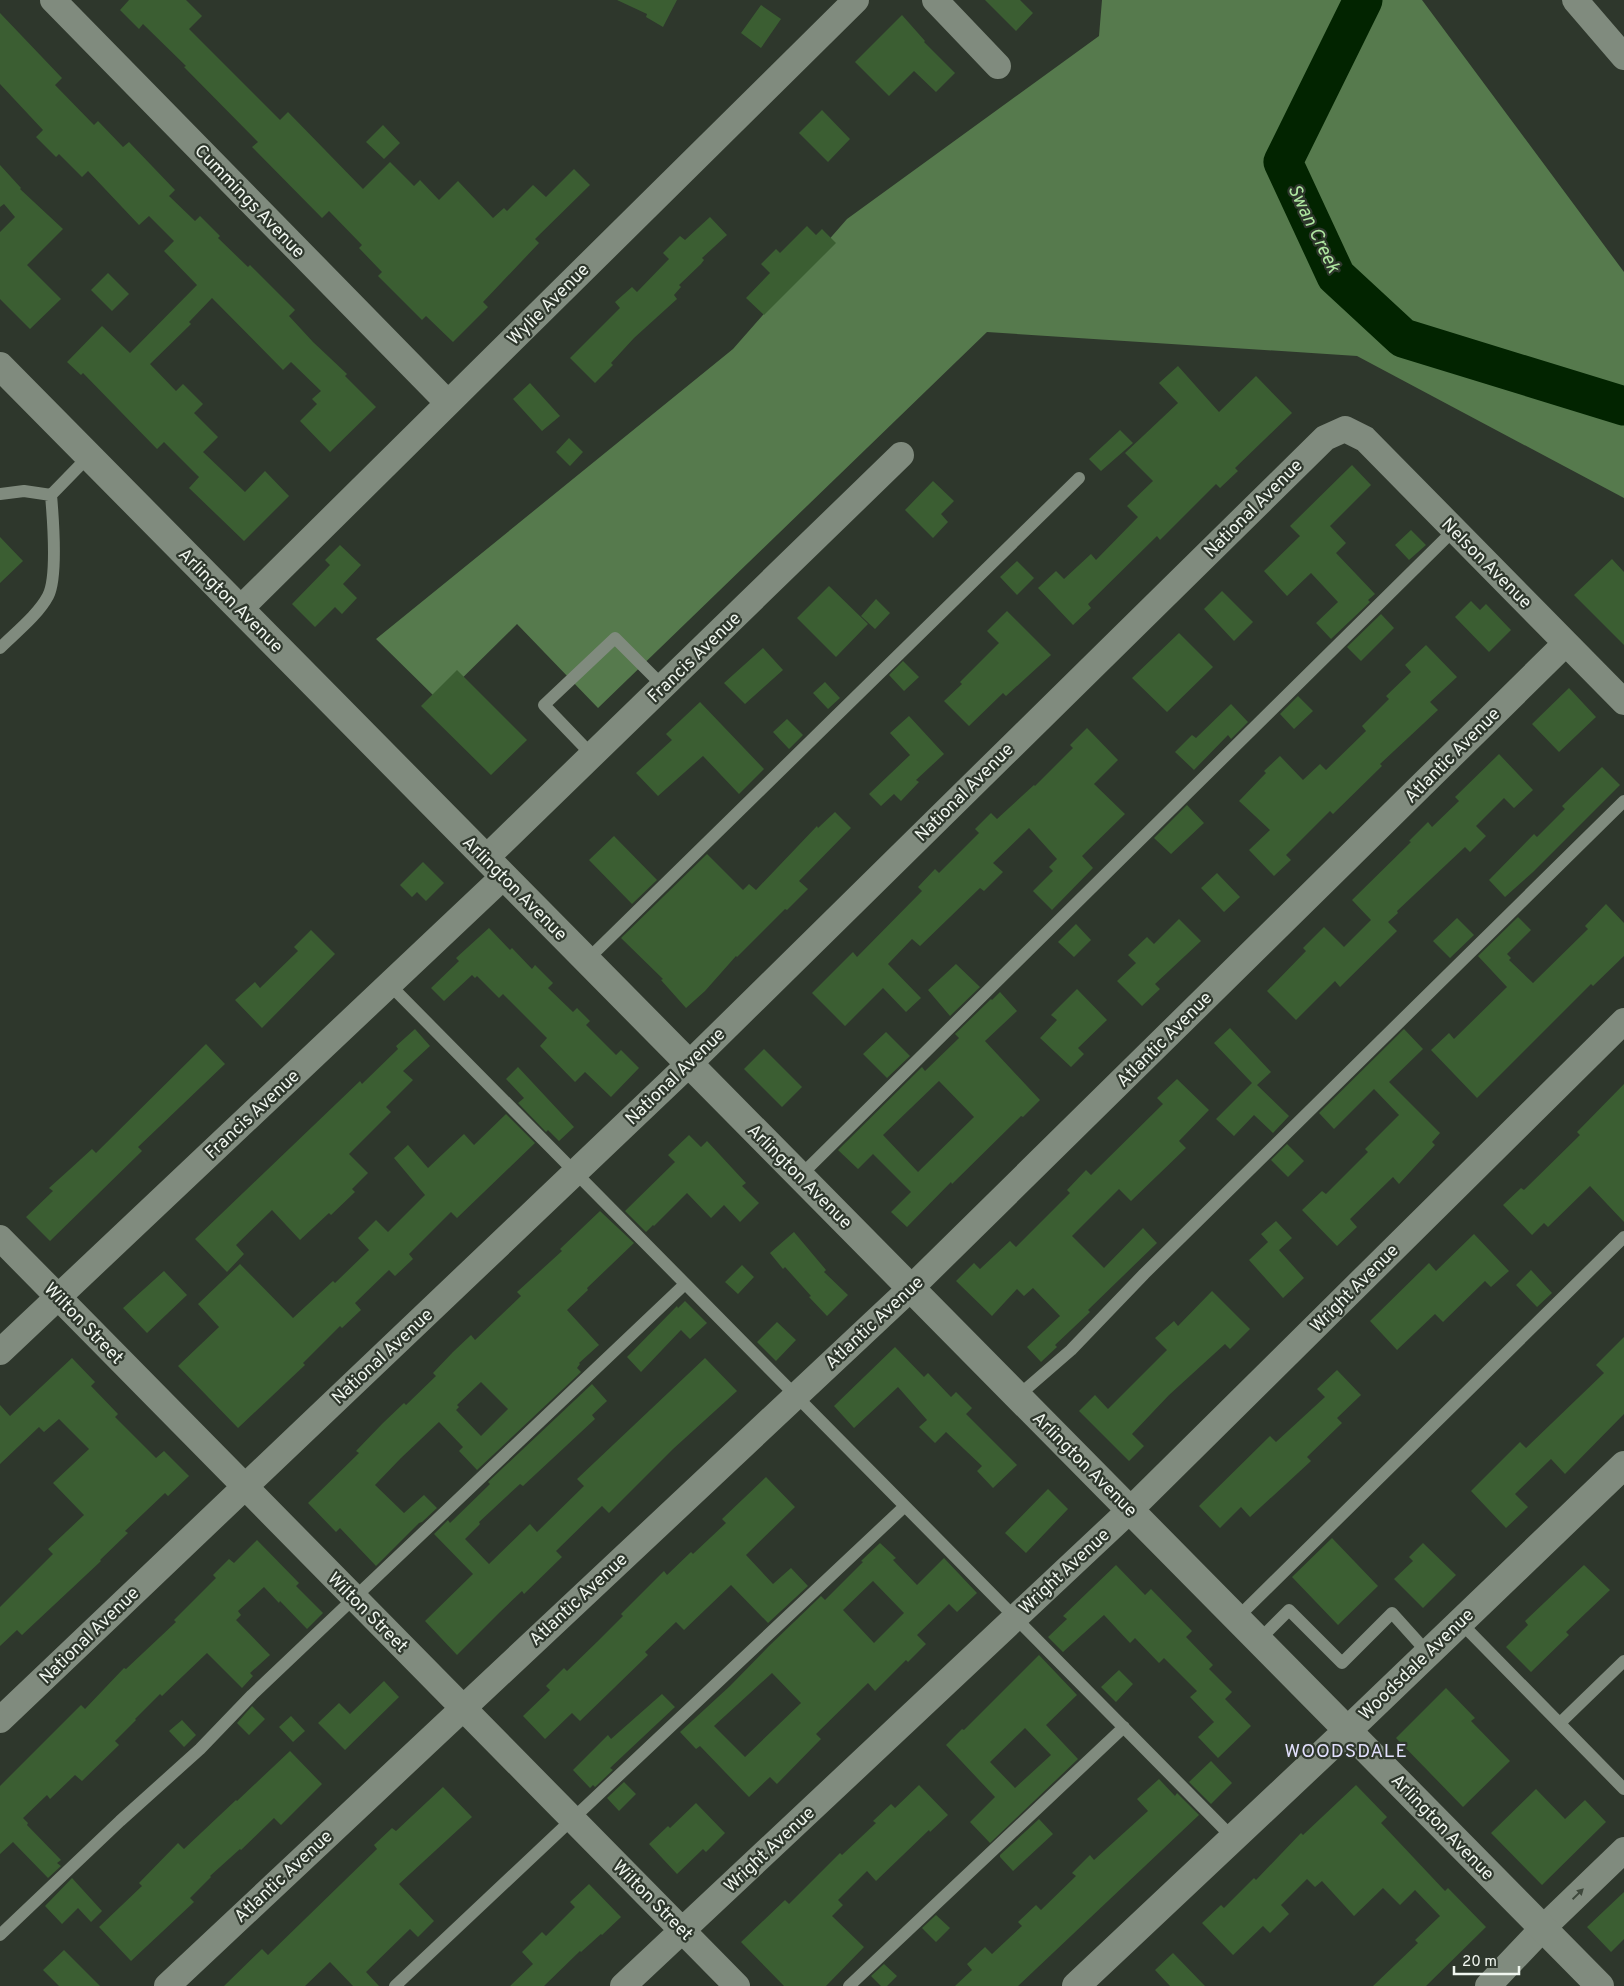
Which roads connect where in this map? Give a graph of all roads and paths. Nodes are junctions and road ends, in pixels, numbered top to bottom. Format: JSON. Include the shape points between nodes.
{"nodes":[{"id":1,"x":53,"y":0,"type":"edge"},
{"id":2,"x":856,"y":0,"type":"edge"},
{"id":3,"x":935,"y":0,"type":"edge"},
{"id":4,"x":1575,"y":0,"type":"edge"},
{"id":5,"x":1624,"y":57,"type":"edge"},
{"id":6,"x":998,"y":66,"type":"dead end"},
{"id":7,"x":0,"y":366,"type":"edge"},
{"id":8,"x":448,"y":403,"type":"junction"},
{"id":9,"x":1346,"y":429,"type":"joint"},
{"id":10,"x":901,"y":455,"type":"dead end"},
{"id":11,"x":89,"y":456,"type":"junction"},
{"id":12,"x":1079,"y":478,"type":"dead end"},
{"id":13,"x":0,"y":494,"type":"edge"},
{"id":14,"x":51,"y":495,"type":"junction"},
{"id":15,"x":1454,"y":530,"type":"junction"},
{"id":16,"x":240,"y":609,"type":"junction"},
{"id":17,"x":1566,"y":643,"type":"junction"},
{"id":18,"x":0,"y":648,"type":"edge"},
{"id":19,"x":663,"y":686,"type":"junction"},
{"id":20,"x":1624,"y":702,"type":"edge"},
{"id":21,"x":592,"y":755,"type":"junction"},
{"id":22,"x":1624,"y":802,"type":"edge"},
{"id":23,"x":495,"y":867,"type":"junction"},
{"id":24,"x":587,"y":960,"type":"junction"},
{"id":25,"x":389,"y":984,"type":"junction"},
{"id":26,"x":1624,"y":1021,"type":"edge"},
{"id":27,"x":689,"y":1064,"type":"junction"},
{"id":28,"x":575,"y":1172,"type":"junction"},
{"id":29,"x":800,"y":1176,"type":"junction"},
{"id":30,"x":1624,"y":1237,"type":"edge"},
{"id":31,"x":0,"y":1238,"type":"edge"},
{"id":32,"x":686,"y":1284,"type":"junction"},
{"id":33,"x":911,"y":1288,"type":"junction"},
{"id":34,"x":58,"y":1297,"type":"junction"},
{"id":35,"x":0,"y":1352,"type":"edge"},
{"id":36,"x":796,"y":1396,"type":"junction"},
{"id":37,"x":1018,"y":1396,"type":"junction"},
{"id":38,"x":1624,"y":1465,"type":"edge"},
{"id":39,"x":244,"y":1487,"type":"junction"},
{"id":40,"x":905,"y":1506,"type":"junction"},
{"id":41,"x":1130,"y":1510,"type":"junction"},
{"id":42,"x":355,"y":1599,"type":"junction"},
{"id":43,"x":1015,"y":1618,"type":"junction"},
{"id":44,"x":1238,"y":1618,"type":"junction"},
{"id":45,"x":1460,"y":1622,"type":"junction"},
{"id":46,"x":1259,"y":1640,"type":"junction"},
{"id":47,"x":1428,"y":1653,"type":"junction"},
{"id":48,"x":1624,"y":1662,"type":"edge"},
{"id":49,"x":462,"y":1708,"type":"junction"},
{"id":50,"x":0,"y":1720,"type":"edge"},
{"id":51,"x":1560,"y":1723,"type":"junction"},
{"id":52,"x":1124,"y":1727,"type":"junction"},
{"id":53,"x":1348,"y":1730,"type":"junction"},
{"id":54,"x":1624,"y":1788,"type":"edge"},
{"id":55,"x":573,"y":1819,"type":"junction"},
{"id":56,"x":1233,"y":1838,"type":"junction"},
{"id":57,"x":1624,"y":1850,"type":"edge"},
{"id":58,"x":1543,"y":1928,"type":"junction"},
{"id":59,"x":682,"y":1930,"type":"junction"},
{"id":60,"x":0,"y":1935,"type":"edge"},
{"id":61,"x":167,"y":1986,"type":"edge"},
{"id":62,"x":396,"y":1986,"type":"edge"},
{"id":63,"x":623,"y":1986,"type":"edge"},
{"id":64,"x":737,"y":1986,"type":"edge"},
{"id":65,"x":849,"y":1986,"type":"edge"},
{"id":66,"x":1076,"y":1986,"type":"edge"},
{"id":67,"x":1488,"y":1986,"type":"edge"},
{"id":68,"x":1600,"y":1986,"type":"edge"}],
"edges":[{"from":1,"to":8,"type":"street","name":"Cummings Avenue"},
{"from":2,"to":8,"type":"street","name":"Wylie Avenue"},
{"from":3,"to":6,"type":"street"},
{"from":4,"to":5,"type":"street"},
{"from":7,"to":11,"type":"street","name":"Arlington Avenue"},
{"from":8,"to":16,"type":"street","name":"Wylie Avenue"},
{"from":9,"to":15,"type":"street","name":"Nelson Avenue","via":[[1365,439]]},
{"from":9,"to":27,"type":"street","name":"National Avenue","via":[[1325,438]]},
{"from":10,"to":19,"type":"street","name":"Francis Avenue"},
{"from":11,"to":14,"type":"lane"},
{"from":11,"to":16,"type":"street","name":"Arlington Avenue"},
{"from":12,"to":24,"type":"lane"},
{"from":13,"to":14,"type":"lane","via":[[24,491]]},
{"from":14,"to":18,"type":"lane","via":[[53,571],[48,596]]},
{"from":15,"to":17,"type":"street","name":"Nelson Avenue"},
{"from":15,"to":29,"type":"lane"},
{"from":16,"to":23,"type":"street","name":"Arlington Avenue"},
{"from":17,"to":20,"type":"street","name":"Nelson Avenue"},
{"from":17,"to":33,"type":"street","name":"Atlantic Avenue"},
{"from":19,"to":21,"type":"street","name":"Francis Avenue"},
{"from":19,"to":21,"type":"lane","via":[[615,638],[544,705]]},
{"from":21,"to":23,"type":"street","name":"Francis Avenue"},
{"from":22,"to":37,"type":"lane","via":[[1144,1274],[1071,1350]]},
{"from":23,"to":24,"type":"street","name":"Arlington Avenue"},
{"from":23,"to":25,"type":"street","name":"Francis Avenue"},
{"from":24,"to":27,"type":"street","name":"Arlington Avenue"},
{"from":25,"to":28,"type":"lane"},
{"from":25,"to":34,"type":"street","name":"Francis Avenue"},
{"from":26,"to":41,"type":"street","name":"Wright Avenue"},
{"from":27,"to":28,"type":"street","name":"National Avenue"},
{"from":27,"to":29,"type":"street","name":"Arlington Avenue"},
{"from":28,"to":32,"type":"lane"},
{"from":28,"to":39,"type":"street","name":"National Avenue"},
{"from":29,"to":33,"type":"street","name":"Arlington Avenue"},
{"from":30,"to":44,"type":"lane"},
{"from":31,"to":34,"type":"street","name":"Wilton Street"},
{"from":32,"to":36,"type":"lane"},
{"from":32,"to":42,"type":"lane"},
{"from":33,"to":36,"type":"street","name":"Atlantic Avenue"},
{"from":33,"to":37,"type":"street","name":"Arlington Avenue"},
{"from":34,"to":35,"type":"street","name":"Francis Avenue"},
{"from":34,"to":39,"type":"street","name":"Wilton Street"},
{"from":36,"to":40,"type":"lane"},
{"from":36,"to":49,"type":"street","name":"Atlantic Avenue"},
{"from":37,"to":41,"type":"street","name":"Arlington Avenue"},
{"from":38,"to":45,"type":"street","name":"Woodsdale Avenue"},
{"from":39,"to":42,"type":"street","name":"Wilton Street"},
{"from":39,"to":50,"type":"street","name":"National Avenue"},
{"from":40,"to":43,"type":"lane"},
{"from":40,"to":55,"type":"lane"},
{"from":41,"to":43,"type":"street","name":"Wright Avenue"},
{"from":41,"to":44,"type":"street","name":"Arlington Avenue"},
{"from":42,"to":49,"type":"street","name":"Wilton Street"},
{"from":42,"to":60,"type":"lane"},
{"from":43,"to":52,"type":"lane"},
{"from":43,"to":59,"type":"street","name":"Wright Avenue"},
{"from":44,"to":46,"type":"street","name":"Arlington Avenue"},
{"from":45,"to":47,"type":"street","name":"Woodsdale Avenue"},
{"from":45,"to":51,"type":"lane"},
{"from":46,"to":47,"type":"lane","via":[[1289,1610],[1342,1663],[1392,1613]]},
{"from":46,"to":53,"type":"street","name":"Arlington Avenue"},
{"from":47,"to":53,"type":"street","name":"Woodsdale Avenue"},
{"from":48,"to":51,"type":"lane"},
{"from":49,"to":55,"type":"street","name":"Wilton Street"},
{"from":49,"to":61,"type":"street","name":"Atlantic Avenue"},
{"from":51,"to":54,"type":"lane"},
{"from":52,"to":56,"type":"lane"},
{"from":52,"to":65,"type":"lane"},
{"from":53,"to":56,"type":"street","name":"Woodsdale Avenue"},
{"from":53,"to":58,"type":"street","name":"Arlington Avenue"},
{"from":55,"to":59,"type":"street","name":"Wilton Street"},
{"from":55,"to":62,"type":"lane"},
{"from":56,"to":66,"type":"street","name":"Woodsdale Avenue"},
{"from":58,"to":57,"type":"street","one_way":true},
{"from":58,"to":67,"type":"street"},
{"from":58,"to":68,"type":"street","name":"Arlington Avenue"},
{"from":59,"to":63,"type":"street","name":"Wright Avenue"},
{"from":59,"to":64,"type":"street","name":"Wilton Street"}]}
